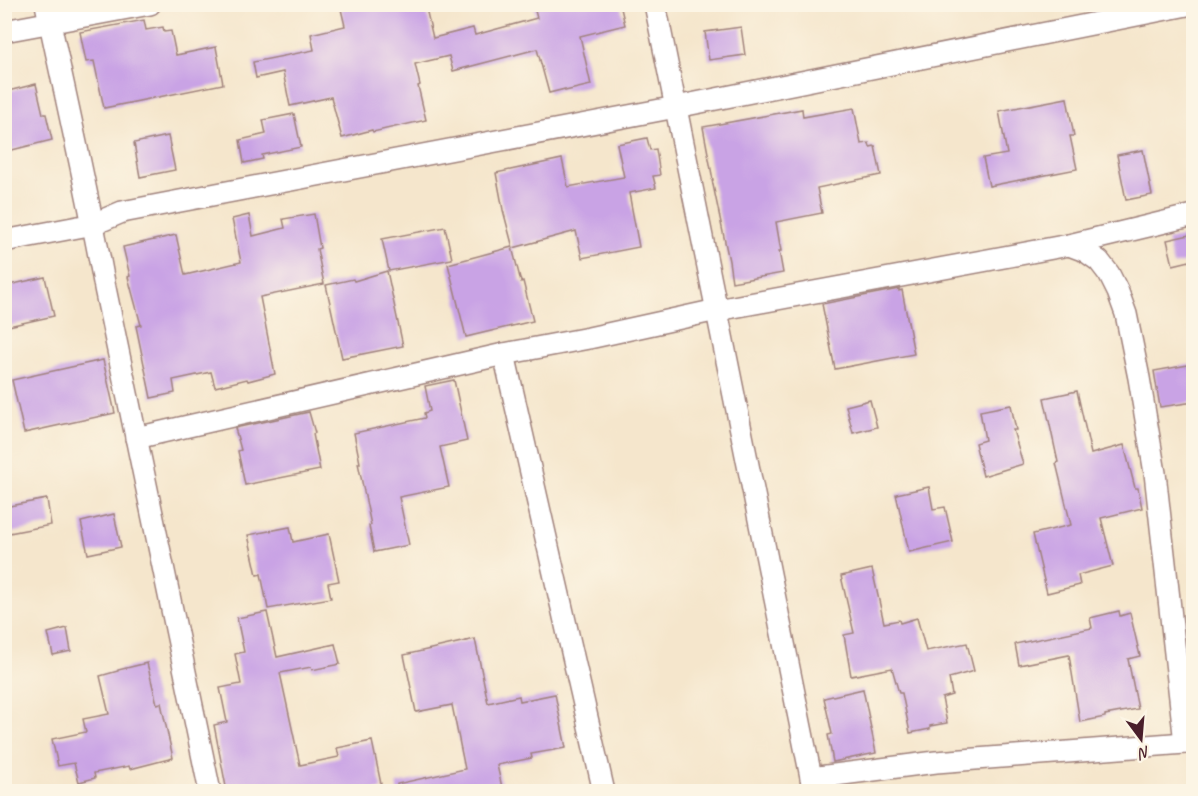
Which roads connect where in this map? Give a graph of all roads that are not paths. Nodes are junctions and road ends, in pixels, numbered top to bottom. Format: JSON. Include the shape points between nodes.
{"nodes":[{"id":1,"x":150,"y":4,"type":"edge"},
{"id":2,"x":655,"y":4,"type":"edge"},
{"id":3,"x":1192,"y":4,"type":"edge"},
{"id":4,"x":48,"y":14,"type":"edge"},
{"id":5,"x":4,"y":31,"type":"edge"},
{"id":6,"x":676,"y":107,"type":"junction"},
{"id":7,"x":1194,"y":215,"type":"edge"},
{"id":8,"x":94,"y":224,"type":"junction"},
{"id":9,"x":4,"y":241,"type":"edge"},
{"id":10,"x":1069,"y":245,"type":"junction"},
{"id":11,"x":717,"y":310,"type":"junction"},
{"id":12,"x":504,"y":354,"type":"junction"},
{"id":13,"x":136,"y":438,"type":"junction"},
{"id":14,"x":1189,"y":742,"type":"edge"},
{"id":15,"x":813,"y":785,"type":"edge"},
{"id":16,"x":210,"y":792,"type":"edge"},
{"id":17,"x":604,"y":792,"type":"edge"}],
"edges":[{"from":1,"to":4,"type":"street"},
{"from":2,"to":6,"type":"street"},
{"from":3,"to":6,"type":"street"},
{"from":4,"to":5,"type":"street"},
{"from":4,"to":8,"type":"street"},
{"from":6,"to":8,"type":"street","via":[[122,212]]},
{"from":6,"to":11,"type":"street"},
{"from":7,"to":10,"type":"street"},
{"from":8,"to":9,"type":"street"},
{"from":8,"to":13,"type":"street"},
{"from":10,"to":11,"type":"street"},
{"from":10,"to":14,"type":"street","via":[[1099,261],[1114,283],[1125,314],[1155,473]]},
{"from":11,"to":12,"type":"street"},
{"from":11,"to":15,"type":"street"},
{"from":12,"to":13,"type":"street"},
{"from":12,"to":17,"type":"street"},
{"from":13,"to":16,"type":"street"},
{"from":14,"to":15,"type":"street","via":[[936,762]]}]}
